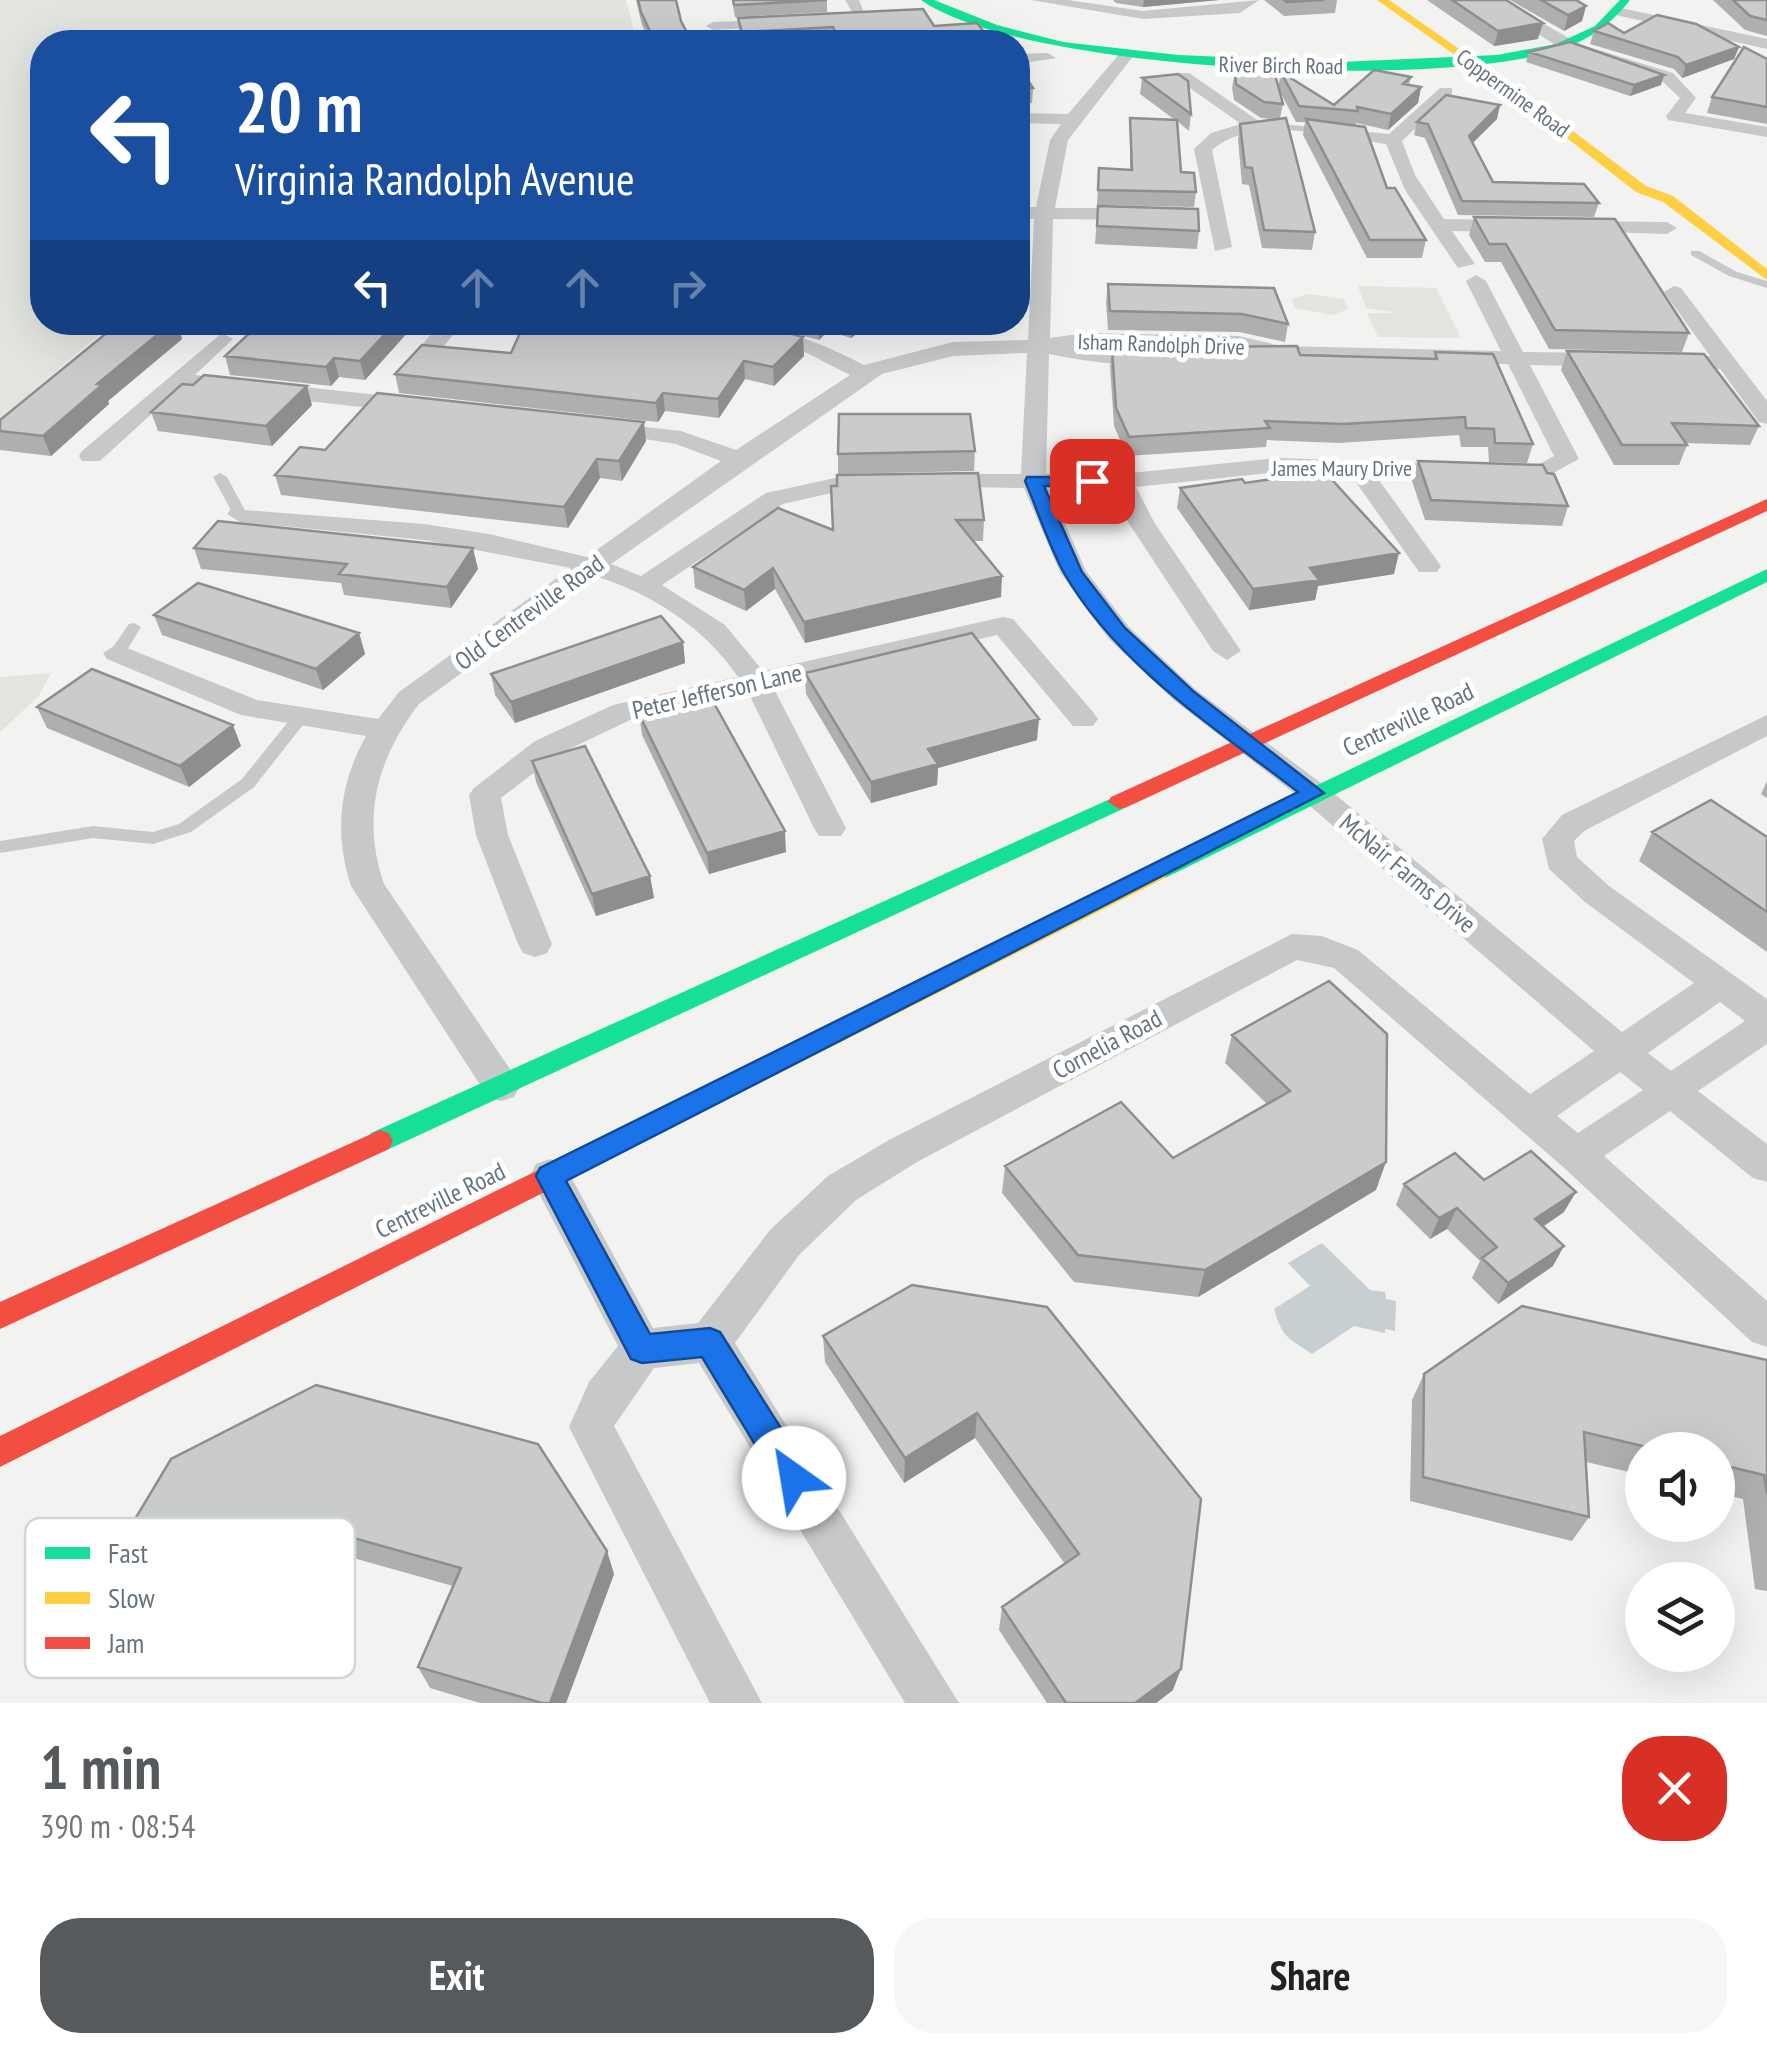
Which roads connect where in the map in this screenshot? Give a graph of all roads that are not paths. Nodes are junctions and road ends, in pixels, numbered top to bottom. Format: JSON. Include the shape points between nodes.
{"nodes":[{"id":1,"x":852,"y":0,"type":"edge"},
{"id":2,"x":1038,"y":0,"type":"edge"},
{"id":3,"x":1252,"y":0,"type":"edge"},
{"id":4,"x":1382,"y":0,"type":"edge"},
{"id":5,"x":1493,"y":0,"type":"edge"},
{"id":6,"x":1684,"y":5,"type":"dead end"},
{"id":7,"x":1623,"y":6,"type":"edge"},
{"id":8,"x":926,"y":7,"type":"edge"},
{"id":9,"x":880,"y":16,"type":"edge"},
{"id":10,"x":1671,"y":21,"type":"junction"},
{"id":11,"x":798,"y":22,"type":"edge"},
{"id":12,"x":714,"y":30,"type":"edge"},
{"id":13,"x":1004,"y":30,"type":"edge"},
{"id":14,"x":1030,"y":36,"type":"edge"},
{"id":15,"x":1563,"y":44,"type":"junction"},
{"id":16,"x":1767,"y":44,"type":"edge"},
{"id":17,"x":1126,"y":55,"type":"junction"},
{"id":18,"x":1048,"y":58,"type":"dead end"},
{"id":19,"x":1466,"y":58,"type":"junction"},
{"id":20,"x":1030,"y":59,"type":"edge"},
{"id":21,"x":1182,"y":76,"type":"edge"},
{"id":22,"x":1446,"y":91,"type":"edge"},
{"id":23,"x":1030,"y":118,"type":"edge"},
{"id":24,"x":1072,"y":120,"type":"junction"},
{"id":25,"x":1256,"y":127,"type":"junction"},
{"id":26,"x":1767,"y":132,"type":"edge"},
{"id":27,"x":1393,"y":140,"type":"junction"},
{"id":28,"x":1641,"y":190,"type":"junction"},
{"id":29,"x":1030,"y":213,"type":"edge"},
{"id":30,"x":1044,"y":214,"type":"junction"},
{"id":31,"x":1157,"y":215,"type":"edge"},
{"id":32,"x":1442,"y":225,"type":"junction"},
{"id":33,"x":1667,"y":228,"type":"junction"},
{"id":34,"x":1222,"y":247,"type":"dead end"},
{"id":35,"x":1695,"y":253,"type":"junction"},
{"id":36,"x":1030,"y":261,"type":"edge"},
{"id":37,"x":1046,"y":261,"type":"junction"},
{"id":38,"x":1763,"y":275,"type":"edge"},
{"id":39,"x":1674,"y":292,"type":"dead end"},
{"id":40,"x":1767,"y":307,"type":"edge"},
{"id":41,"x":442,"y":335,"type":"edge"},
{"id":42,"x":773,"y":335,"type":"edge"},
{"id":43,"x":222,"y":338,"type":"dead end"},
{"id":44,"x":1042,"y":346,"type":"junction"},
{"id":45,"x":429,"y":349,"type":"edge"},
{"id":46,"x":1514,"y":357,"type":"junction"},
{"id":47,"x":1726,"y":363,"type":"junction"},
{"id":48,"x":864,"y":374,"type":"junction"},
{"id":49,"x":176,"y":380,"type":"junction"},
{"id":50,"x":431,"y":408,"type":"edge"},
{"id":51,"x":1767,"y":417,"type":"edge"},
{"id":52,"x":569,"y":422,"type":"edge"},
{"id":53,"x":91,"y":456,"type":"dead end"},
{"id":54,"x":739,"y":459,"type":"junction"},
{"id":55,"x":1357,"y":466,"type":"junction"},
{"id":56,"x":220,"y":477,"type":"dead end"},
{"id":57,"x":1034,"y":481,"type":"junction"},
{"id":58,"x":1121,"y":481,"type":"junction"},
{"id":59,"x":1767,"y":504,"type":"edge"},
{"id":60,"x":240,"y":514,"type":"joint"},
{"id":61,"x":591,"y":566,"type":"junction"},
{"id":62,"x":1428,"y":566,"type":"dead end"},
{"id":63,"x":1767,"y":575,"type":"edge"},
{"id":64,"x":642,"y":586,"type":"junction"},
{"id":65,"x":134,"y":627,"type":"dead end"},
{"id":66,"x":1227,"y":651,"type":"dead end"},
{"id":67,"x":117,"y":653,"type":"joint"},
{"id":68,"x":755,"y":682,"type":"junction"},
{"id":69,"x":302,"y":716,"type":"junction"},
{"id":70,"x":1083,"y":719,"type":"dead end"},
{"id":71,"x":1767,"y":724,"type":"edge"},
{"id":72,"x":381,"y":729,"type":"junction"},
{"id":73,"x":1248,"y":744,"type":"junction"},
{"id":74,"x":1314,"y":793,"type":"junction"},
{"id":75,"x":830,"y":828,"type":"dead end"},
{"id":76,"x":0,"y":847,"type":"edge"},
{"id":77,"x":536,"y":944,"type":"dead end"},
{"id":78,"x":1720,"y":984,"type":"junction"},
{"id":79,"x":1767,"y":1022,"type":"edge"},
{"id":80,"x":1622,"y":1053,"type":"junction"},
{"id":81,"x":501,"y":1086,"type":"junction"},
{"id":82,"x":1672,"y":1091,"type":"junction"},
{"id":83,"x":1529,"y":1114,"type":"junction"},
{"id":84,"x":1576,"y":1154,"type":"junction"},
{"id":85,"x":1767,"y":1166,"type":"edge"},
{"id":86,"x":550,"y":1176,"type":"junction"},
{"id":87,"x":0,"y":1316,"type":"edge"},
{"id":88,"x":1767,"y":1328,"type":"edge"},
{"id":89,"x":710,"y":1342,"type":"junction"},
{"id":90,"x":642,"y":1349,"type":"junction"},
{"id":91,"x":0,"y":1452,"type":"edge"},
{"id":92,"x":736,"y":1703,"type":"edge"},
{"id":93,"x":934,"y":1703,"type":"edge"}],
"edges":[{"from":1,"to":9,"type":"street","via":[[854,18]]},
{"from":2,"to":3,"type":"street","via":[[1143,15],[1240,9]]},
{"from":4,"to":19,"type":"main road","name":"Coppermine Road"},
{"from":5,"to":15,"type":"street"},
{"from":6,"to":10,"type":"street"},
{"from":7,"to":10,"type":"street"},
{"from":7,"to":15,"type":"main road","name":"River Birch Road","via":[[1598,31]]},
{"from":8,"to":13,"type":"main road","name":"River Birch Road"},
{"from":10,"to":16,"type":"street"},
{"from":11,"to":12,"type":"street","via":[[711,19]]},
{"from":14,"to":17,"type":"main road","name":"River Birch Road"},
{"from":15,"to":19,"type":"main road","name":"River Birch Road"},
{"from":15,"to":26,"type":"street","via":[[1678,84],[1688,98],[1674,116]]},
{"from":17,"to":19,"type":"main road","name":"River Birch Road","via":[[1275,67]]},
{"from":17,"to":24,"type":"street","name":"McNair Farms Drive"},
{"from":18,"to":20,"type":"street"},
{"from":19,"to":28,"type":"main road","name":"Coppermine Road"},
{"from":21,"to":25,"type":"street"},
{"from":22,"to":27,"type":"street"},
{"from":23,"to":24,"type":"street"},
{"from":24,"to":30,"type":"street","name":"McNair Farms Drive","via":[[1060,140]]},
{"from":25,"to":27,"type":"street"},
{"from":25,"to":34,"type":"street","via":[[1216,136],[1204,150],[1204,216]]},
{"from":27,"to":32,"type":"street","name":"James Maury Drive","via":[[1414,198]]},
{"from":28,"to":33,"type":"main road","name":"Coppermine Road","via":[[1639,201]]},
{"from":28,"to":38,"type":"main road","name":"Coppermine Road","via":[[1668,198]]},
{"from":29,"to":30,"type":"street"},
{"from":30,"to":31,"type":"street"},
{"from":30,"to":37,"type":"street","name":"McNair Farms Drive"},
{"from":32,"to":33,"type":"street"},
{"from":32,"to":46,"type":"street","name":"James Maury Drive"},
{"from":33,"to":35,"type":"main road","name":"Coppermine Road"},
{"from":35,"to":38,"type":"lane","via":[[1733,274]]},
{"from":35,"to":40,"type":"main road","name":"Coppermine Road"},
{"from":36,"to":37,"type":"street"},
{"from":37,"to":44,"type":"street","name":"McNair Farms Drive"},
{"from":39,"to":47,"type":"street"},
{"from":41,"to":45,"type":"street"},
{"from":42,"to":48,"type":"street","via":[[805,343]]},
{"from":43,"to":49,"type":"street"},
{"from":44,"to":46,"type":"street","name":"Isham Randolph Drive","via":[[1090,356]]},
{"from":44,"to":48,"type":"street","name":"Old Centreville Road","via":[[954,349]]},
{"from":44,"to":57,"type":"street","name":"McNair Farms Drive"},
{"from":46,"to":47,"type":"street","name":"Isham Randolph Drive"},
{"from":46,"to":55,"type":"street","name":"James Maury Drive","via":[[1567,459],[1538,474]]},
{"from":47,"to":51,"type":"street"},
{"from":48,"to":54,"type":"street","name":"Old Centreville Road"},
{"from":49,"to":50,"type":"street"},
{"from":49,"to":53,"type":"street"},
{"from":52,"to":54,"type":"street","via":[[648,430]]},
{"from":54,"to":61,"type":"street","name":"Old Centreville Road"},
{"from":55,"to":58,"type":"street","name":"James Maury Drive","via":[[1278,466]]},
{"from":55,"to":62,"type":"street"},
{"from":56,"to":60,"type":"lane"},
{"from":57,"to":58,"type":"street","name":"James Maury Drive"},
{"from":57,"to":64,"type":"street","name":"James Maury Drive","via":[[848,482],[774,498]]},
{"from":57,"to":73,"type":"street","name":"McNair Farms Drive","via":[[1074,572],[1118,632]]},
{"from":58,"to":66,"type":"street"},
{"from":59,"to":73,"type":"main road","name":"Centreville Road"},
{"from":60,"to":61,"type":"street","via":[[536,548]]},
{"from":61,"to":64,"type":"street"},
{"from":61,"to":72,"type":"street","name":"Old Centreville Road","via":[[409,698]]},
{"from":63,"to":74,"type":"main road","name":"Centreville Road"},
{"from":64,"to":68,"type":"street","via":[[717,632]]},
{"from":65,"to":67,"type":"lane"},
{"from":67,"to":69,"type":"street","via":[[251,708]]},
{"from":68,"to":70,"type":"street","name":"Peter Jefferson Lane","via":[[1002,625]]},
{"from":68,"to":75,"type":"street"},
{"from":68,"to":77,"type":"street","name":"Peter Jefferson Lane","via":[[623,712],[546,748],[486,795],[492,835]]},
{"from":69,"to":72,"type":"street"},
{"from":69,"to":76,"type":"lane","via":[[248,783],[184,828],[153,838],[94,832]]},
{"from":71,"to":78,"type":"street","via":[[1573,823],[1558,839],[1561,861],[1585,883]]},
{"from":72,"to":81,"type":"street","name":"Old Centreville Road","via":[[357,800],[359,865]]},
{"from":73,"to":74,"type":"street","name":"McNair Farms Drive"},
{"from":73,"to":81,"type":"main road","name":"Centreville Road"},
{"from":74,"to":80,"type":"street","name":"McNair Farms Drive"},
{"from":74,"to":86,"type":"main road","name":"Centreville Road"},
{"from":78,"to":79,"type":"street"},
{"from":78,"to":80,"type":"street"},
{"from":79,"to":82,"type":"street"},
{"from":80,"to":82,"type":"street","name":"McNair Farms Drive"},
{"from":80,"to":83,"type":"street"},
{"from":81,"to":87,"type":"main road","name":"Centreville Road"},
{"from":82,"to":84,"type":"street"},
{"from":82,"to":85,"type":"street","name":"McNair Farms Drive"},
{"from":83,"to":84,"type":"street","name":"Cornelia Road"},
{"from":83,"to":89,"type":"street","name":"Cornelia Road","via":[[1346,958],[1292,946],[842,1188],[785,1242]]},
{"from":84,"to":88,"type":"street","name":"Cornelia Road"},
{"from":86,"to":90,"type":"street"},
{"from":86,"to":91,"type":"main road","name":"Centreville Road"},
{"from":89,"to":90,"type":"street"},
{"from":89,"to":93,"type":"street"},
{"from":90,"to":92,"type":"street","via":[[605,1397],[591,1428]]}]}
